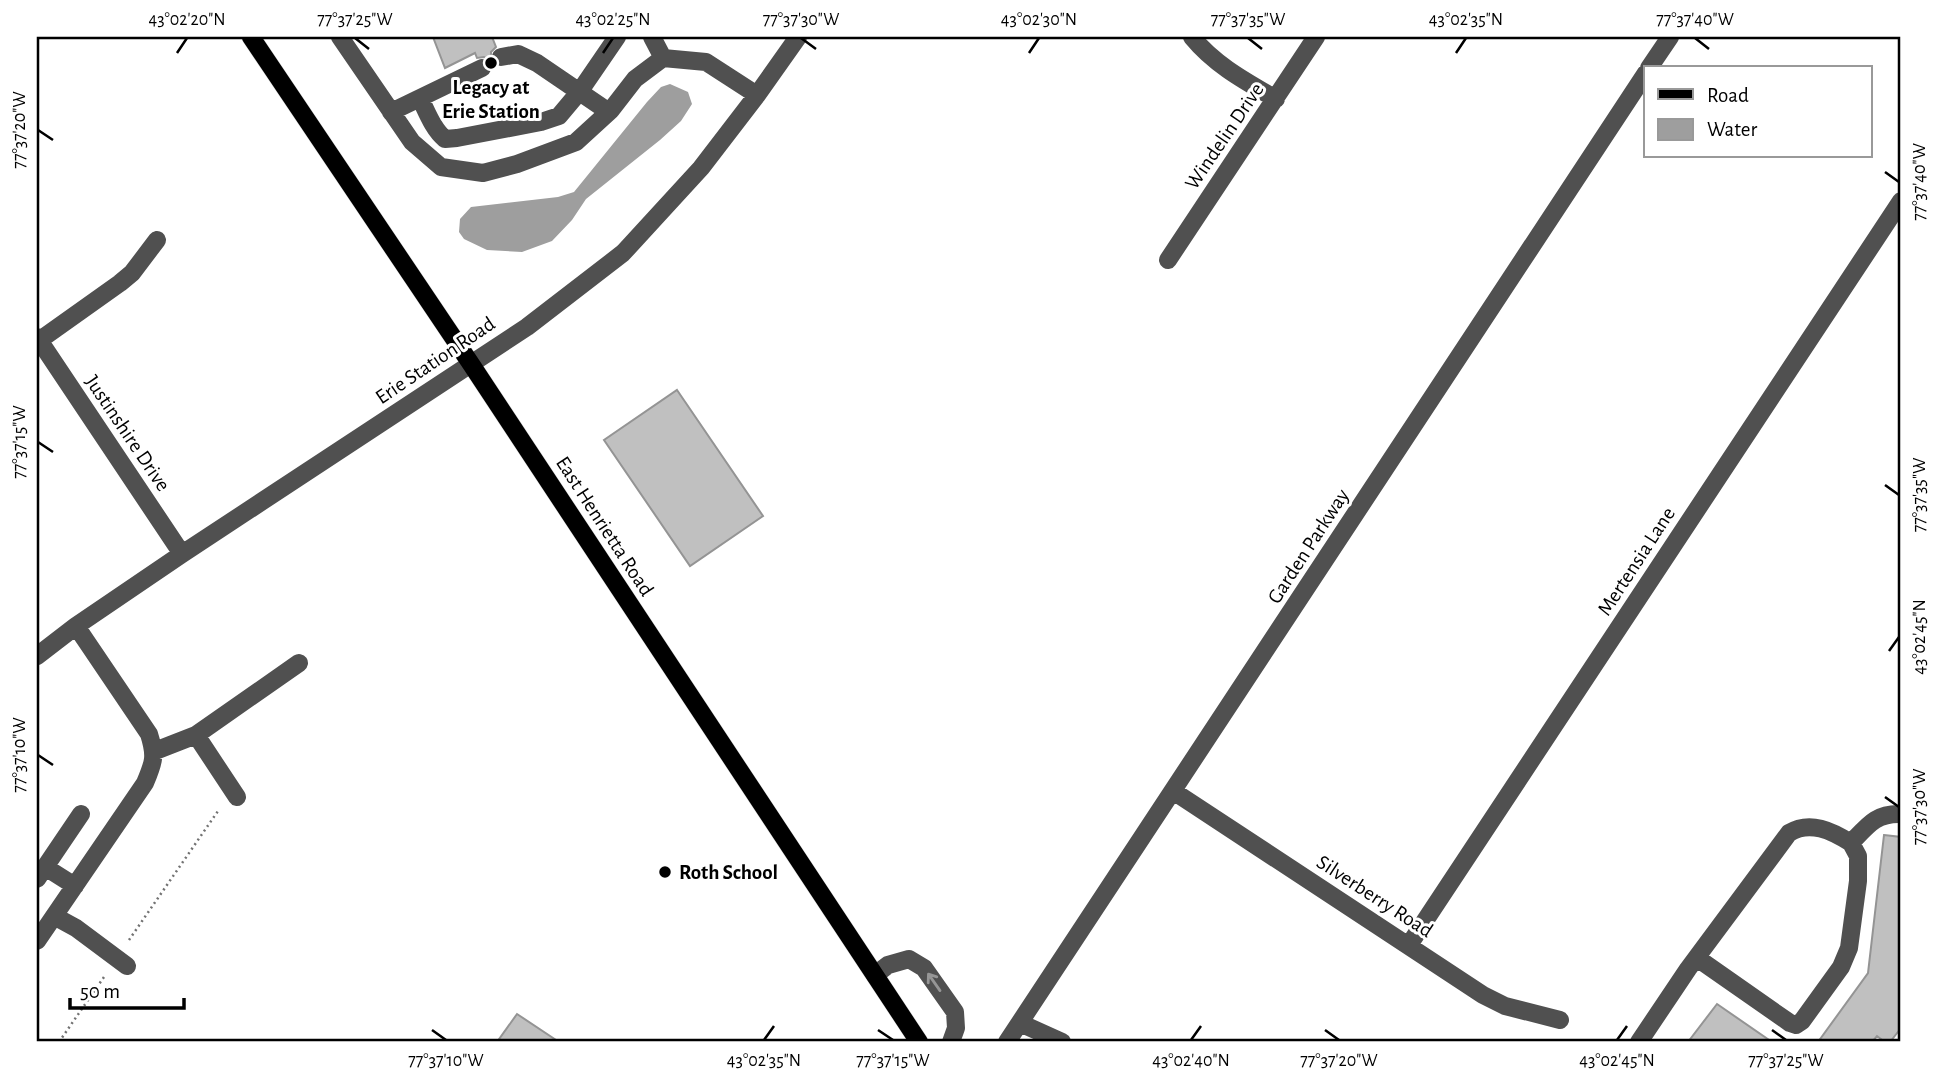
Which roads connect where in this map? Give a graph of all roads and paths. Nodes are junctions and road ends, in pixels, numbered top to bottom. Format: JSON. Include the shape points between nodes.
{"nodes":[{"id":1,"x":251,"y":37,"type":"edge"},
{"id":2,"x":340,"y":37,"type":"edge"},
{"id":3,"x":617,"y":37,"type":"edge"},
{"id":4,"x":652,"y":37,"type":"edge"},
{"id":5,"x":798,"y":37,"type":"edge"},
{"id":6,"x":1192,"y":37,"type":"edge"},
{"id":7,"x":1316,"y":37,"type":"edge"},
{"id":8,"x":1670,"y":37,"type":"edge"},
{"id":9,"x":501,"y":57,"type":"dead end"},
{"id":10,"x":663,"y":58,"type":"junction"},
{"id":11,"x":1650,"y":66,"type":"edge"},
{"id":12,"x":482,"y":68,"type":"dead end"},
{"id":13,"x":1644,"y":76,"type":"edge"},
{"id":14,"x":580,"y":91,"type":"junction"},
{"id":15,"x":757,"y":95,"type":"junction"},
{"id":16,"x":420,"y":98,"type":"junction"},
{"id":17,"x":1276,"y":99,"type":"junction"},
{"id":18,"x":609,"y":112,"type":"junction"},
{"id":19,"x":391,"y":113,"type":"junction"},
{"id":20,"x":1901,"y":201,"type":"edge"},
{"id":21,"x":157,"y":240,"type":"dead end"},
{"id":22,"x":1168,"y":261,"type":"dead end"},
{"id":23,"x":38,"y":340,"type":"edge"},
{"id":24,"x":471,"y":364,"type":"junction"},
{"id":25,"x":182,"y":554,"type":"junction"},
{"id":26,"x":76,"y":626,"type":"junction"},
{"id":27,"x":37,"y":656,"type":"edge"},
{"id":28,"x":299,"y":663,"type":"dead end"},
{"id":29,"x":196,"y":735,"type":"junction"},
{"id":30,"x":155,"y":751,"type":"junction"},
{"id":31,"x":1173,"y":791,"type":"junction"},
{"id":32,"x":237,"y":797,"type":"dead end"},
{"id":33,"x":218,"y":811,"type":"dead end"},
{"id":34,"x":81,"y":814,"type":"dead end"},
{"id":35,"x":1901,"y":814,"type":"edge"},
{"id":36,"x":1851,"y":843,"type":"junction"},
{"id":37,"x":41,"y":873,"type":"edge"},
{"id":38,"x":75,"y":886,"type":"junction"},
{"id":39,"x":54,"y":916,"type":"junction"},
{"id":40,"x":128,"y":940,"type":"dead end"},
{"id":41,"x":37,"y":941,"type":"edge"},
{"id":42,"x":1409,"y":945,"type":"junction"},
{"id":43,"x":1697,"y":958,"type":"junction"},
{"id":44,"x":127,"y":966,"type":"dead end"},
{"id":45,"x":874,"y":975,"type":"junction"},
{"id":46,"x":104,"y":977,"type":"dead end"},
{"id":47,"x":1560,"y":1020,"type":"dead end"},
{"id":48,"x":1020,"y":1023,"type":"junction"},
{"id":49,"x":1051,"y":1040,"type":"edge"},
{"id":50,"x":60,"y":1042,"type":"edge"},
{"id":51,"x":919,"y":1042,"type":"edge"},
{"id":52,"x":951,"y":1042,"type":"edge"},
{"id":53,"x":1007,"y":1042,"type":"edge"},
{"id":54,"x":1639,"y":1042,"type":"edge"}],
"edges":[{"from":1,"to":24,"type":"main road","name":"East Henrietta Road"},
{"from":2,"to":19,"type":"street"},
{"from":3,"to":14,"type":"street"},
{"from":4,"to":10,"type":"street"},
{"from":5,"to":15,"type":"street","name":"Erie Station Road"},
{"from":6,"to":17,"type":"street","via":[[1221,66]]},
{"from":7,"to":17,"type":"street","name":"Windelin Drive"},
{"from":8,"to":11,"type":"street"},
{"from":9,"to":14,"type":"street","via":[[518,54]]},
{"from":10,"to":15,"type":"street","via":[[706,62]]},
{"from":10,"to":18,"type":"street","via":[[635,79]]},
{"from":12,"to":16,"type":"street"},
{"from":13,"to":31,"type":"street","name":"Garden Parkway"},
{"from":14,"to":16,"type":"street","via":[[559,116],[445,139]]},
{"from":14,"to":18,"type":"street"},
{"from":15,"to":24,"type":"street","name":"Erie Station Road","via":[[701,168],[623,253]]},
{"from":16,"to":19,"type":"street"},
{"from":17,"to":22,"type":"street","name":"Windelin Drive"},
{"from":18,"to":19,"type":"street","via":[[576,142],[483,173],[441,167],[412,142]]},
{"from":20,"to":42,"type":"street","name":"Mertensia Lane"},
{"from":21,"to":23,"type":"street","via":[[120,283]]},
{"from":23,"to":25,"type":"street","name":"Justinshire Drive"},
{"from":24,"to":25,"type":"street","name":"Erie Station Road"},
{"from":24,"to":45,"type":"main road","name":"East Henrietta Road"},
{"from":25,"to":26,"type":"street","name":"Erie Station Road"},
{"from":26,"to":27,"type":"street","name":"Erie Station Road"},
{"from":26,"to":30,"type":"street","via":[[149,734]]},
{"from":28,"to":29,"type":"street"},
{"from":29,"to":30,"type":"street"},
{"from":29,"to":32,"type":"street"},
{"from":30,"to":38,"type":"street","via":[[145,783]]},
{"from":31,"to":42,"type":"street","name":"Silverberry Road"},
{"from":31,"to":48,"type":"street","name":"Garden Parkway"},
{"from":33,"to":40,"type":"path"},
{"from":34,"to":37,"type":"street"},
{"from":35,"to":36,"type":"street","via":[[1887,813],[1871,822]]},
{"from":36,"to":43,"type":"street","via":[[1812,827],[1789,833]]},
{"from":36,"to":43,"type":"street","via":[[1858,856],[1858,881],[1849,948],[1841,967],[1802,1021],[1790,1023]]},
{"from":37,"to":38,"type":"street"},
{"from":38,"to":39,"type":"street"},
{"from":39,"to":41,"type":"street"},
{"from":39,"to":44,"type":"street"},
{"from":42,"to":47,"type":"street","name":"Silverberry Road","via":[[1505,1006]]},
{"from":43,"to":54,"type":"street"},
{"from":45,"to":51,"type":"main road","name":"East Henrietta Road"},
{"from":52,"to":45,"type":"street","one_way":true,"via":[[955,1012],[924,968],[909,959]]},
{"from":46,"to":50,"type":"path"},
{"from":48,"to":49,"type":"street"},
{"from":48,"to":53,"type":"street","name":"Garden Parkway"}]}
